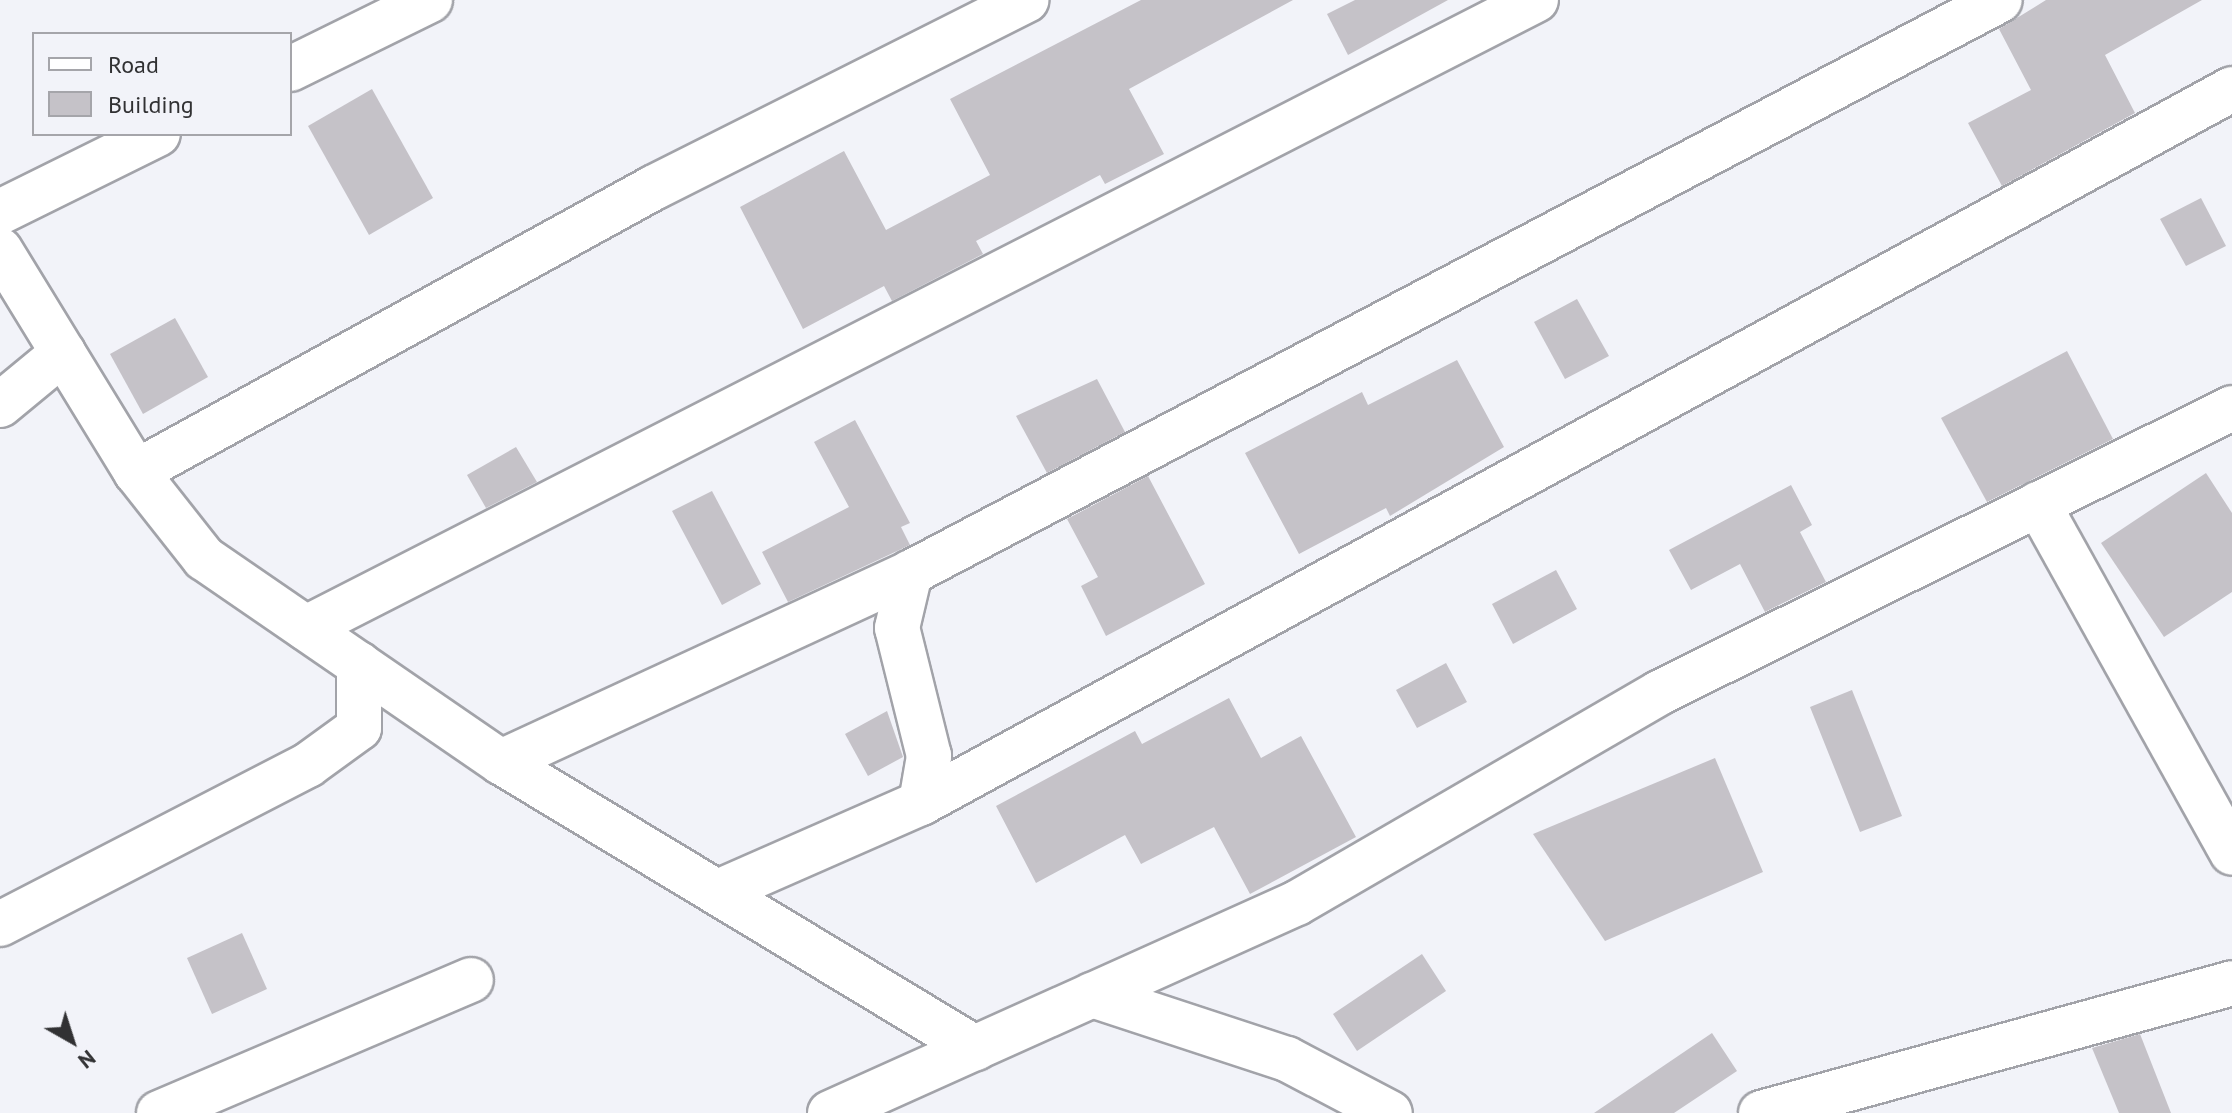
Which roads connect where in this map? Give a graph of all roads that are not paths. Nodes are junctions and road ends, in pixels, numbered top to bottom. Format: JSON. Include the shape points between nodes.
{"nodes":[{"id":1,"x":430,"y":0,"type":"edge"},
{"id":2,"x":1026,"y":0,"type":"edge"},
{"id":3,"x":1536,"y":0,"type":"edge"},
{"id":4,"x":2000,"y":0,"type":"edge"},
{"id":5,"x":292,"y":68,"type":"edge"},
{"id":6,"x":2232,"y":89,"type":"edge"},
{"id":7,"x":154,"y":136,"type":"edge"},
{"id":8,"x":0,"y":212,"type":"edge"},
{"id":9,"x":0,"y":250,"type":"edge"},
{"id":10,"x":63,"y":353,"type":"junction"},
{"id":11,"x":0,"y":405,"type":"edge"},
{"id":12,"x":2231,"y":410,"type":"edge"},
{"id":13,"x":136,"y":472,"type":"junction"},
{"id":14,"x":2038,"y":504,"type":"junction"},
{"id":15,"x":910,"y":573,"type":"junction"},
{"id":16,"x":306,"y":628,"type":"junction"},
{"id":17,"x":359,"y":664,"type":"junction"},
{"id":18,"x":501,"y":762,"type":"junction"},
{"id":19,"x":921,"y":803,"type":"junction"},
{"id":20,"x":2232,"y":853,"type":"edge"},
{"id":21,"x":718,"y":892,"type":"junction"},
{"id":22,"x":0,"y":924,"type":"edge"},
{"id":23,"x":471,"y":980,"type":"dead end"},
{"id":24,"x":2232,"y":983,"type":"edge"},
{"id":25,"x":1092,"y":995,"type":"junction"},
{"id":26,"x":975,"y":1048,"type":"junction"},
{"id":27,"x":1882,"y":1098,"type":"edge"},
{"id":28,"x":159,"y":1113,"type":"edge"},
{"id":29,"x":830,"y":1113,"type":"edge"},
{"id":30,"x":1390,"y":1113,"type":"edge"},
{"id":31,"x":1761,"y":1113,"type":"edge"}],
"edges":[{"from":1,"to":5,"type":"street"},
{"from":2,"to":13,"type":"street","via":[[653,188]]},
{"from":3,"to":16,"type":"street"},
{"from":4,"to":15,"type":"street"},
{"from":6,"to":19,"type":"street"},
{"from":7,"to":8,"type":"street"},
{"from":9,"to":10,"type":"street"},
{"from":10,"to":11,"type":"street"},
{"from":10,"to":13,"type":"street"},
{"from":12,"to":14,"type":"street"},
{"from":13,"to":16,"type":"street","via":[[204,558]]},
{"from":14,"to":20,"type":"street"},
{"from":14,"to":25,"type":"street","via":[[1659,693],[1297,903]]},
{"from":15,"to":18,"type":"street"},
{"from":15,"to":19,"type":"street","via":[[897,628],[929,756]]},
{"from":16,"to":17,"type":"street"},
{"from":17,"to":18,"type":"street"},
{"from":17,"to":22,"type":"street","via":[[359,728],[308,765]]},
{"from":18,"to":21,"type":"street"},
{"from":19,"to":21,"type":"street"},
{"from":21,"to":26,"type":"street"},
{"from":23,"to":28,"type":"street"},
{"from":24,"to":27,"type":"street"},
{"from":25,"to":26,"type":"street"},
{"from":25,"to":30,"type":"street","via":[[1287,1059]]},
{"from":26,"to":29,"type":"street"},
{"from":27,"to":31,"type":"street"}]}
